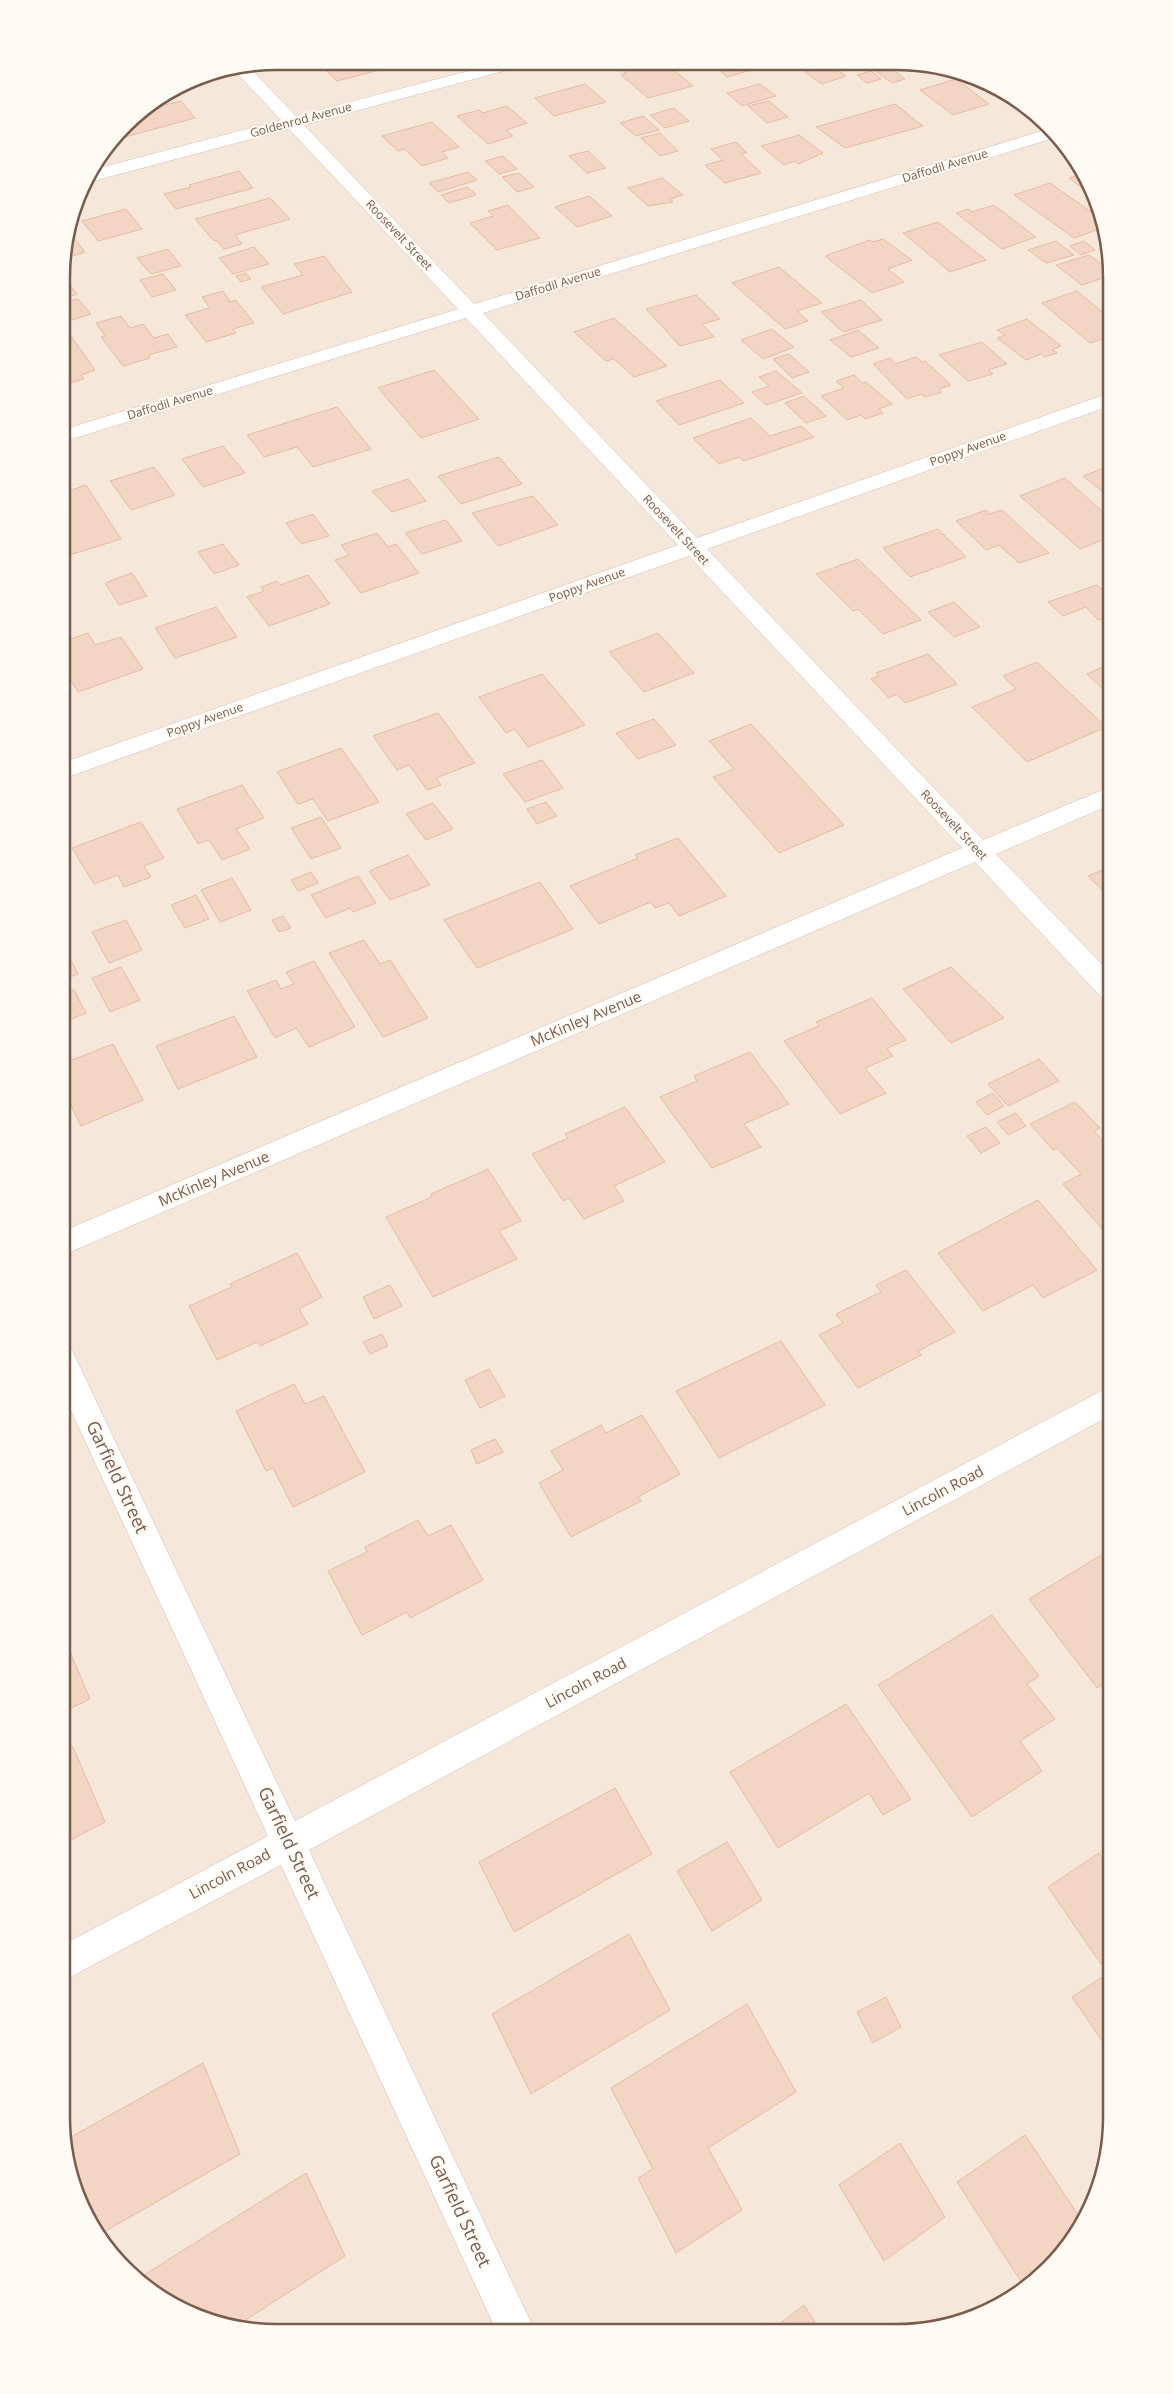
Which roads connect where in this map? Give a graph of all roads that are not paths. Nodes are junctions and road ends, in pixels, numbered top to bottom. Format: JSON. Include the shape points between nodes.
{"nodes":[{"id":1,"x":489,"y":70,"type":"edge"},
{"id":2,"x":245,"y":73,"type":"edge"},
{"id":3,"x":292,"y":122,"type":"junction"},
{"id":4,"x":1047,"y":135,"type":"edge"},
{"id":5,"x":97,"y":174,"type":"edge"},
{"id":6,"x":470,"y":311,"type":"junction"},
{"id":7,"x":1103,"y":401,"type":"edge"},
{"id":8,"x":70,"y":434,"type":"edge"},
{"id":9,"x":692,"y":547,"type":"junction"},
{"id":10,"x":70,"y":769,"type":"edge"},
{"id":11,"x":1103,"y":798,"type":"edge"},
{"id":12,"x":978,"y":851,"type":"junction"},
{"id":13,"x":1103,"y":983,"type":"edge"},
{"id":14,"x":70,"y":1242,"type":"edge"},
{"id":15,"x":70,"y":1374,"type":"edge"},
{"id":16,"x":1103,"y":1405,"type":"edge"},
{"id":17,"x":289,"y":1843,"type":"junction"},
{"id":18,"x":70,"y":1960,"type":"edge"},
{"id":19,"x":513,"y":2324,"type":"edge"}],
"edges":[{"from":1,"to":3,"type":"street","name":"Goldenrod Avenue"},
{"from":2,"to":3,"type":"street","name":"Roosevelt Street"},
{"from":3,"to":5,"type":"street","name":"Goldenrod Avenue"},
{"from":3,"to":6,"type":"street","name":"Roosevelt Street"},
{"from":4,"to":6,"type":"street","name":"Daffodil Avenue"},
{"from":6,"to":8,"type":"street","name":"Daffodil Avenue"},
{"from":6,"to":9,"type":"street","name":"Roosevelt Street"},
{"from":7,"to":9,"type":"street","name":"Poppy Avenue"},
{"from":9,"to":10,"type":"street","name":"Poppy Avenue"},
{"from":9,"to":12,"type":"street","name":"Roosevelt Street"},
{"from":11,"to":12,"type":"street","name":"McKinley Avenue"},
{"from":12,"to":13,"type":"street","name":"Roosevelt Street"},
{"from":12,"to":14,"type":"street","name":"McKinley Avenue"},
{"from":15,"to":17,"type":"street","name":"Garfield Street"},
{"from":16,"to":17,"type":"street","name":"Lincoln Road"},
{"from":17,"to":18,"type":"street","name":"Lincoln Road"},
{"from":17,"to":19,"type":"street","name":"Garfield Street"}]}
